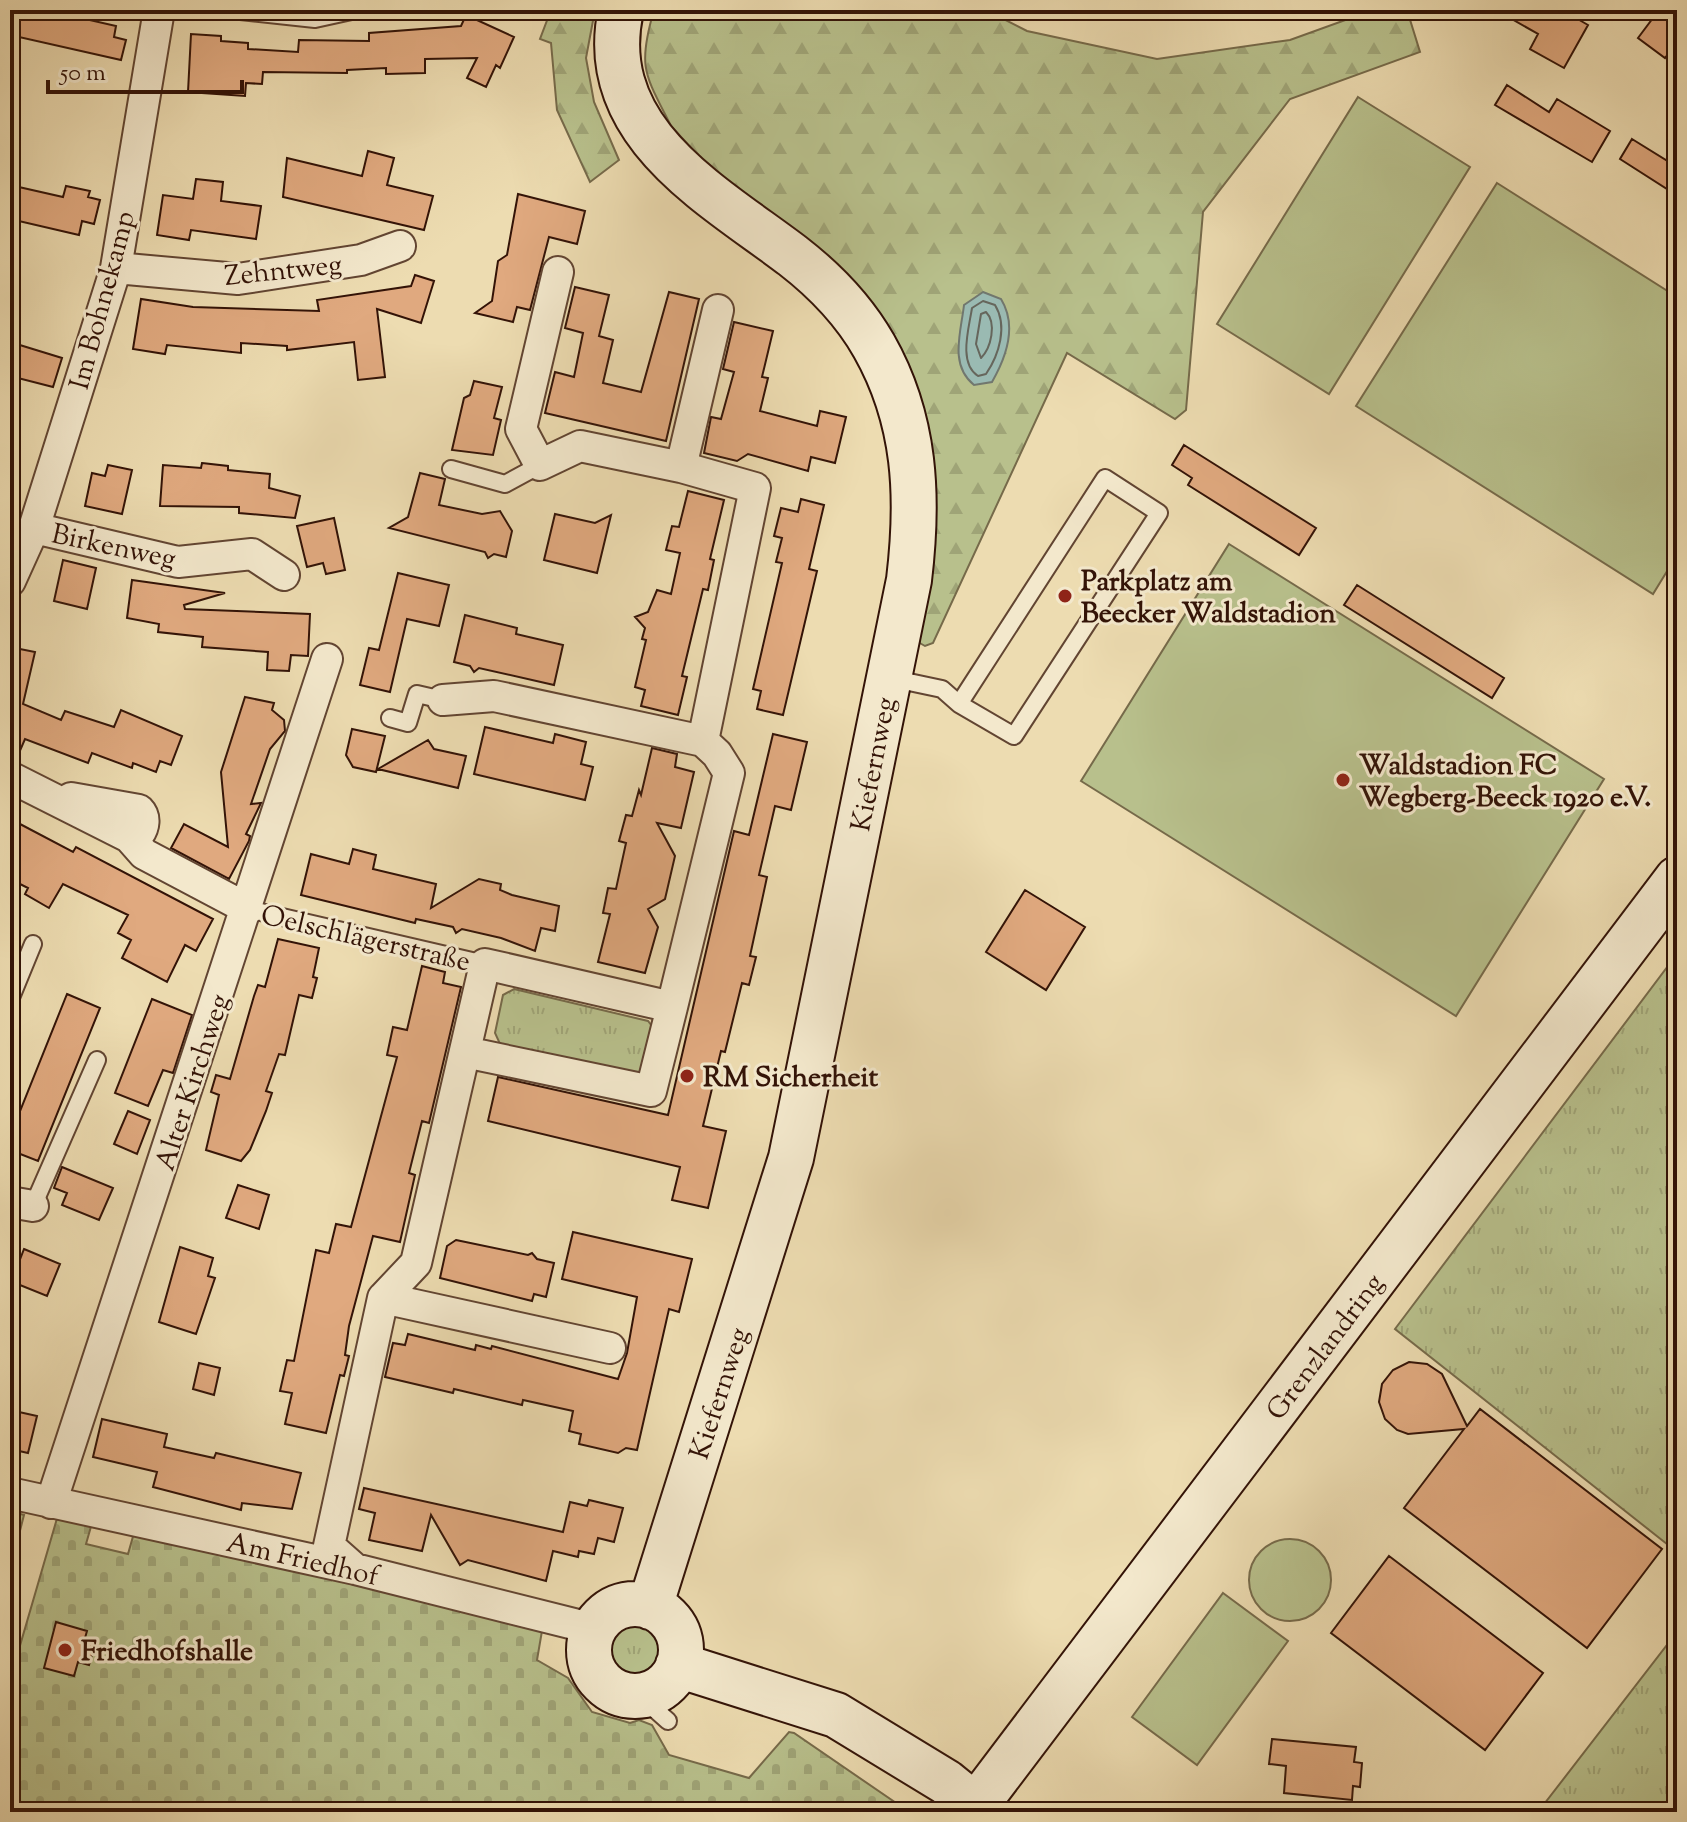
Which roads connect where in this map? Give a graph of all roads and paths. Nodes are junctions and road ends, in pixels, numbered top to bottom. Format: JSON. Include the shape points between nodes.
{"nodes":[{"id":1,"x":159,"y":10,"type":"edge"},
{"id":2,"x":231,"y":10,"type":"edge"},
{"id":3,"x":356,"y":10,"type":"edge"},
{"id":4,"x":621,"y":10,"type":"edge"},
{"id":5,"x":400,"y":246,"type":"dead end"},
{"id":6,"x":116,"y":268,"type":"junction"},
{"id":7,"x":558,"y":272,"type":"dead end"},
{"id":8,"x":718,"y":310,"type":"dead end"},
{"id":9,"x":540,"y":465,"type":"junction"},
{"id":10,"x":681,"y":467,"type":"junction"},
{"id":11,"x":451,"y":469,"type":"dead end"},
{"id":12,"x":34,"y":528,"type":"junction"},
{"id":13,"x":284,"y":575,"type":"dead end"},
{"id":14,"x":10,"y":581,"type":"edge"},
{"id":15,"x":327,"y":659,"type":"dead end"},
{"id":16,"x":889,"y":677,"type":"junction"},
{"id":17,"x":443,"y":700,"type":"joint"},
{"id":18,"x":959,"y":704,"type":"junction"},
{"id":19,"x":390,"y":718,"type":"dead end"},
{"id":20,"x":703,"y":741,"type":"junction"},
{"id":21,"x":10,"y":777,"type":"edge"},
{"id":22,"x":1677,"y":879,"type":"edge"},
{"id":23,"x":248,"y":909,"type":"junction"},
{"id":24,"x":33,"y":944,"type":"dead end"},
{"id":25,"x":485,"y":964,"type":"junction"},
{"id":26,"x":10,"y":1000,"type":"edge"},
{"id":27,"x":672,"y":1007,"type":"junction"},
{"id":28,"x":465,"y":1052,"type":"junction"},
{"id":29,"x":97,"y":1060,"type":"dead end"},
{"id":30,"x":22,"y":1204,"type":"edge"},
{"id":31,"x":383,"y":1298,"type":"junction"},
{"id":32,"x":610,"y":1348,"type":"dead end"},
{"id":33,"x":10,"y":1493,"type":"edge"},
{"id":34,"x":51,"y":1503,"type":"junction"},
{"id":35,"x":355,"y":1569,"type":"junction"},
{"id":36,"x":650,"y":1607,"type":"junction"},
{"id":37,"x":594,"y":1629,"type":"junction"},
{"id":38,"x":678,"y":1665,"type":"junction"},
{"id":39,"x":976,"y":1810,"type":"edge"}],
"edges":[{"from":1,"to":6,"type":"street","name":"Im Bohnekamp"},
{"from":2,"to":3,"type":"lane","via":[[315,19]]},
{"from":4,"to":16,"type":"street","name":"Kiefernweg","via":[[618,50],[624,86],[657,146],[698,189],[796,258],[837,296],[873,344],[894,387],[914,457],[915,506],[909,580]]},
{"from":5,"to":6,"type":"street","name":"Zehntweg","via":[[361,260],[238,279]]},
{"from":6,"to":12,"type":"street","name":"Im Bohnekamp"},
{"from":7,"to":9,"type":"street","via":[[521,429]]},
{"from":8,"to":10,"type":"street"},
{"from":9,"to":10,"type":"street","via":[[580,446]]},
{"from":9,"to":11,"type":"lane","via":[[505,484]]},
{"from":10,"to":20,"type":"street","via":[[755,488]]},
{"from":12,"to":13,"type":"street","name":"Birkenweg","via":[[178,562],[252,554]]},
{"from":12,"to":14,"type":"street","name":"Im Bohnekamp"},
{"from":15,"to":23,"type":"street","name":"Alter Kirchweg"},
{"from":16,"to":18,"type":"lane","via":[[942,689]]},
{"from":16,"to":36,"type":"street","name":"Kiefernweg","via":[[791,1158]]},
{"from":17,"to":19,"type":"lane","via":[[417,694],[408,723]]},
{"from":17,"to":20,"type":"street","via":[[494,696]]},
{"from":18,"to":18,"type":"lane","via":[[1105,478],[1159,513],[1014,736]]},
{"from":20,"to":27,"type":"street","via":[[729,773]]},
{"from":21,"to":23,"type":"street","via":[[129,837],[144,854]]},
{"from":22,"to":39,"type":"street","name":"Grenzlandring"},
{"from":23,"to":25,"type":"lane","name":"Oelschlägerstraße"},
{"from":23,"to":34,"type":"street","name":"Alter Kirchweg"},
{"from":24,"to":26,"type":"lane"},
{"from":25,"to":27,"type":"street","name":"Oelschlägerstraße"},
{"from":25,"to":28,"type":"street","name":"Oelschlägerstraße"},
{"from":27,"to":28,"type":"street","via":[[651,1091]]},
{"from":28,"to":31,"type":"street","name":"Oelschlägerstraße","via":[[416,1263]]},
{"from":29,"to":30,"type":"lane"},
{"from":31,"to":32,"type":"street"},
{"from":31,"to":35,"type":"street","via":[[329,1546]]},
{"from":33,"to":34,"type":"street","name":"Am Friedhof"},
{"from":34,"to":35,"type":"street","name":"Am Friedhof"},
{"from":35,"to":37,"type":"street","name":"Am Friedhof"},
{"from":36,"to":37,"type":"street","via":[[618,1607]]},
{"from":36,"to":38,"type":"street","via":[[674,1626],[680,1645]]},
{"from":37,"to":38,"type":"street","via":[[589,1642],[593,1670],[613,1690],[654,1708]]},
{"from":38,"to":39,"type":"street","via":[[790,1710],[836,1715],[946,1782]]}]}
